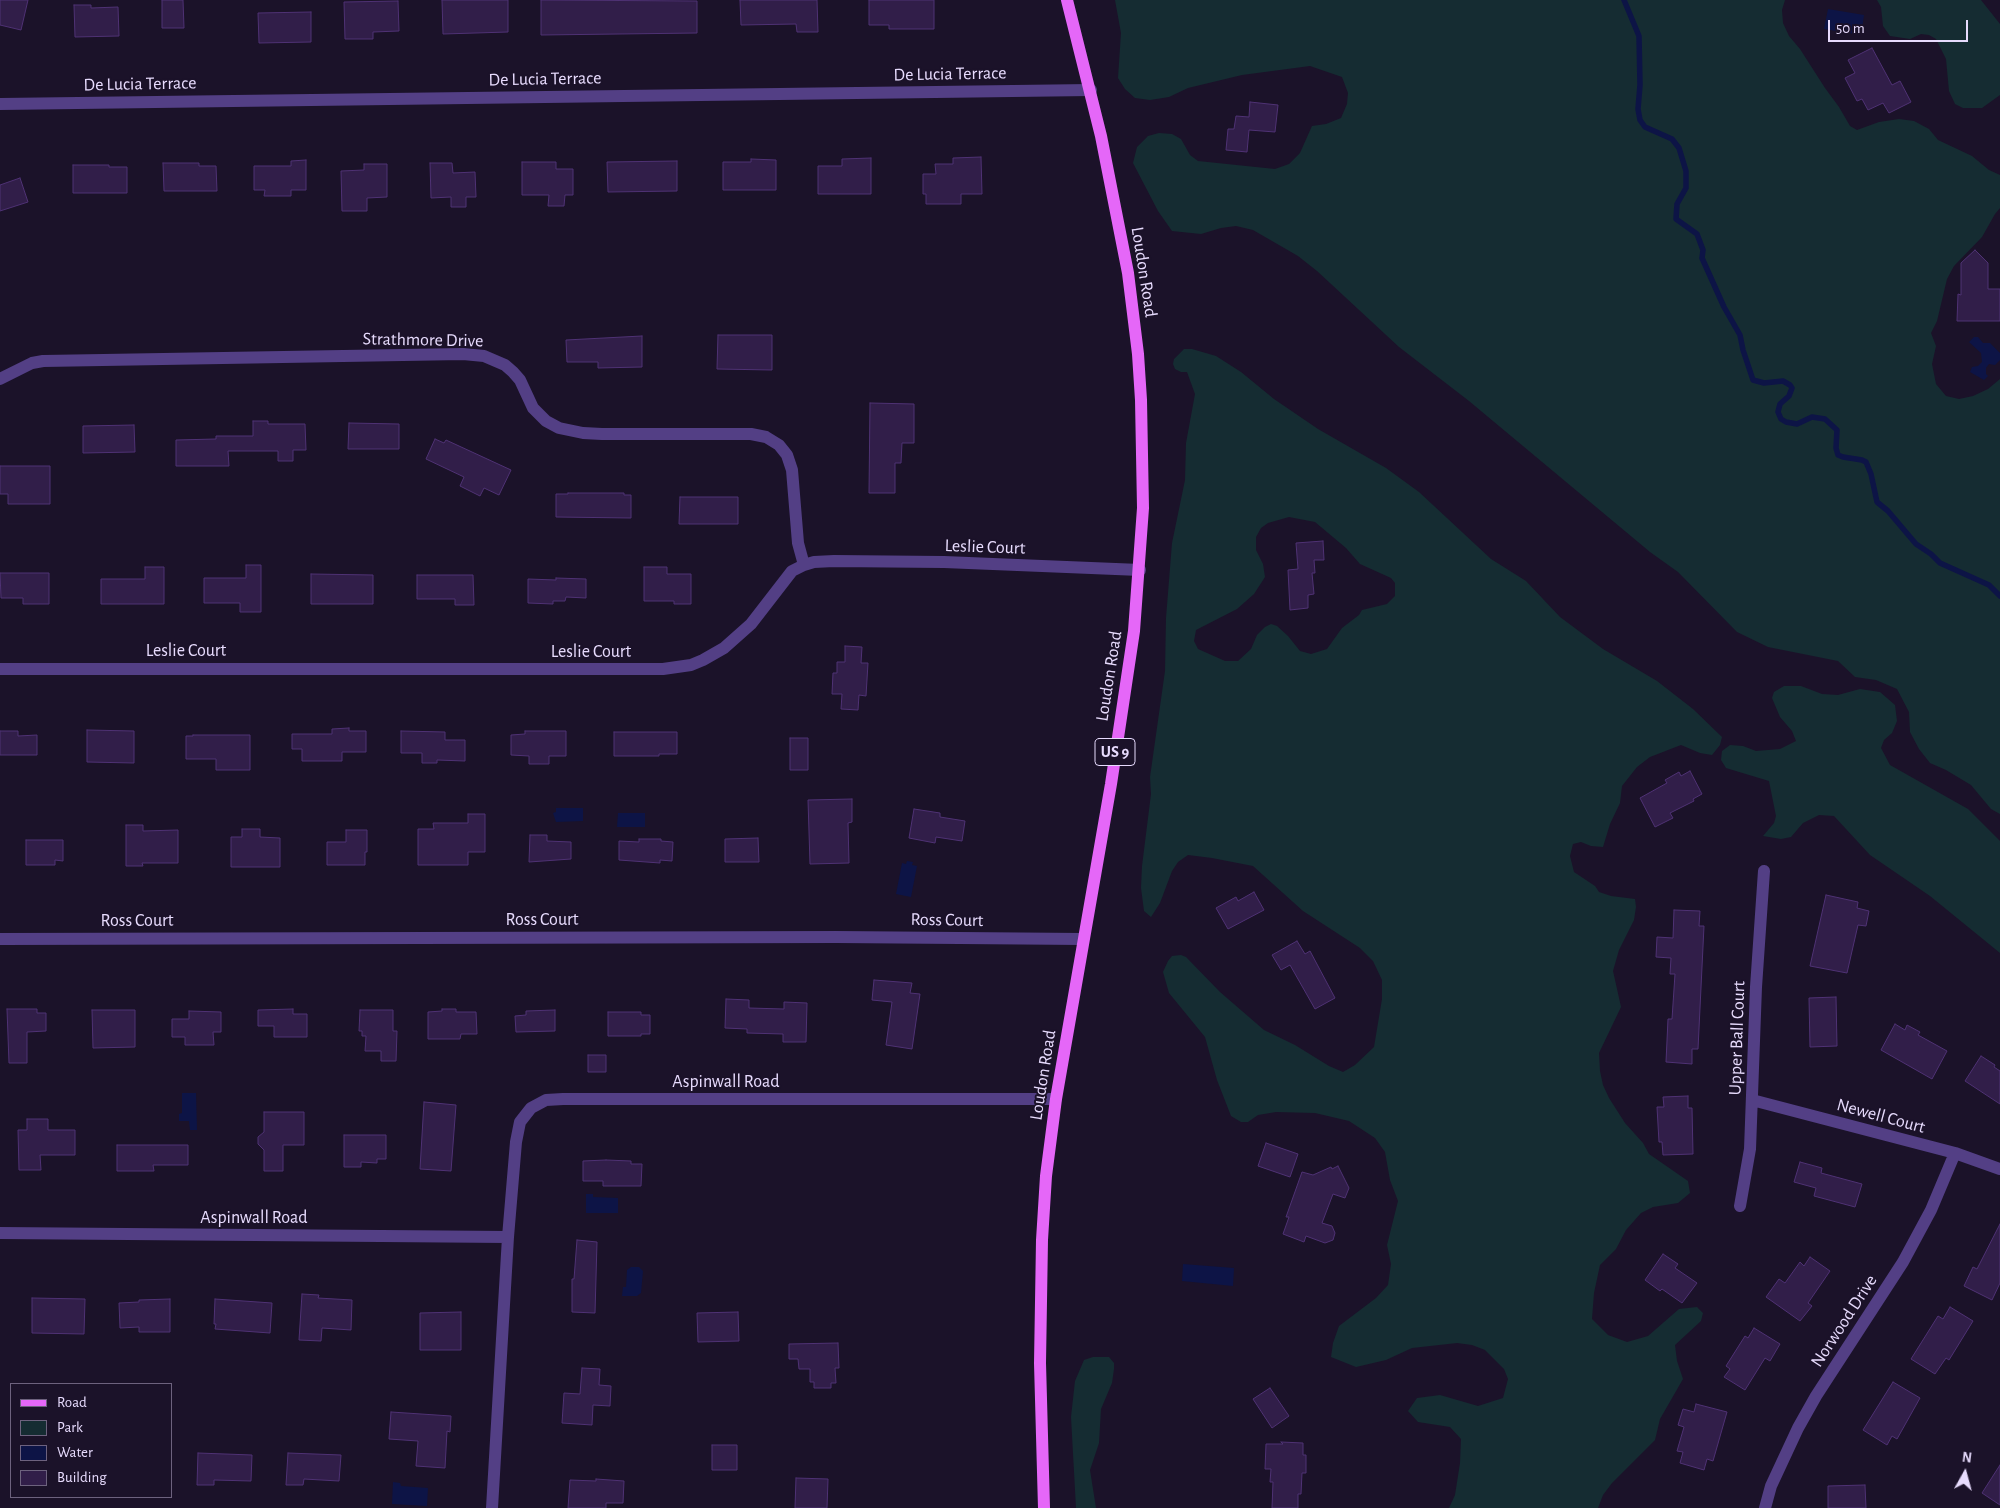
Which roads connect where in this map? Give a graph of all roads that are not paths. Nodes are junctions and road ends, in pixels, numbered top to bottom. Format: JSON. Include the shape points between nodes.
{"nodes":[{"id":1,"x":1067,"y":0,"type":"edge"},
{"id":2,"x":1091,"y":90,"type":"junction"},
{"id":3,"x":0,"y":104,"type":"edge"},
{"id":4,"x":0,"y":379,"type":"edge"},
{"id":5,"x":804,"y":565,"type":"junction"},
{"id":6,"x":1140,"y":570,"type":"junction"},
{"id":7,"x":0,"y":669,"type":"edge"},
{"id":8,"x":1764,"y":871,"type":"dead end"},
{"id":9,"x":0,"y":939,"type":"edge"},
{"id":10,"x":1083,"y":939,"type":"junction"},
{"id":11,"x":1056,"y":1099,"type":"junction"},
{"id":12,"x":1752,"y":1100,"type":"junction"},
{"id":13,"x":1956,"y":1153,"type":"junction"},
{"id":14,"x":2000,"y":1170,"type":"edge"},
{"id":15,"x":1740,"y":1206,"type":"dead end"},
{"id":16,"x":0,"y":1233,"type":"edge"},
{"id":17,"x":508,"y":1237,"type":"junction"},
{"id":18,"x":492,"y":1508,"type":"edge"},
{"id":19,"x":1044,"y":1508,"type":"edge"},
{"id":20,"x":1765,"y":1508,"type":"edge"}],
"edges":[{"from":1,"to":2,"type":"main road","name":"Loudon Road","number":"US 9"},
{"from":2,"to":3,"type":"street","name":"De Lucia Terrace"},
{"from":2,"to":6,"type":"main road","name":"Loudon Road","number":"US 9","via":[[1121,234],[1138,354],[1143,476]]},
{"from":4,"to":5,"type":"street","name":"Strathmore Drive","via":[[43,361],[484,356],[514,372],[533,408],[546,422],[559,428],[602,434],[752,434],[779,445],[792,470],[798,543]]},
{"from":5,"to":6,"type":"street","name":"Leslie Court","via":[[834,561],[944,562]]},
{"from":5,"to":7,"type":"street","name":"Leslie Court","via":[[792,571],[751,624],[724,648],[703,660],[678,667],[650,670]]},
{"from":6,"to":10,"type":"main road","name":"Loudon Road","number":"US 9","via":[[1109,793]]},
{"from":8,"to":12,"type":"street","name":"Upper Ball Court"},
{"from":9,"to":10,"type":"street","name":"Ross Court"},
{"from":10,"to":11,"type":"main road","name":"Loudon Road","number":"US 9"},
{"from":11,"to":17,"type":"street","name":"Aspinwall Road","via":[[546,1100],[528,1111],[520,1122]]},
{"from":11,"to":19,"type":"main road","name":"Loudon Road","number":"US 9","via":[[1042,1240],[1040,1363]]},
{"from":12,"to":13,"type":"street","name":"Newell Court"},
{"from":12,"to":15,"type":"street","name":"Upper Ball Court","via":[[1749,1160]]},
{"from":13,"to":14,"type":"street","name":"Newell Court"},
{"from":13,"to":20,"type":"street","name":"Norwood Drive","via":[[1903,1262],[1798,1428],[1771,1486]]},
{"from":16,"to":17,"type":"street","name":"Aspinwall Road"},
{"from":17,"to":18,"type":"street","name":"Aspinwall Road"}]}
